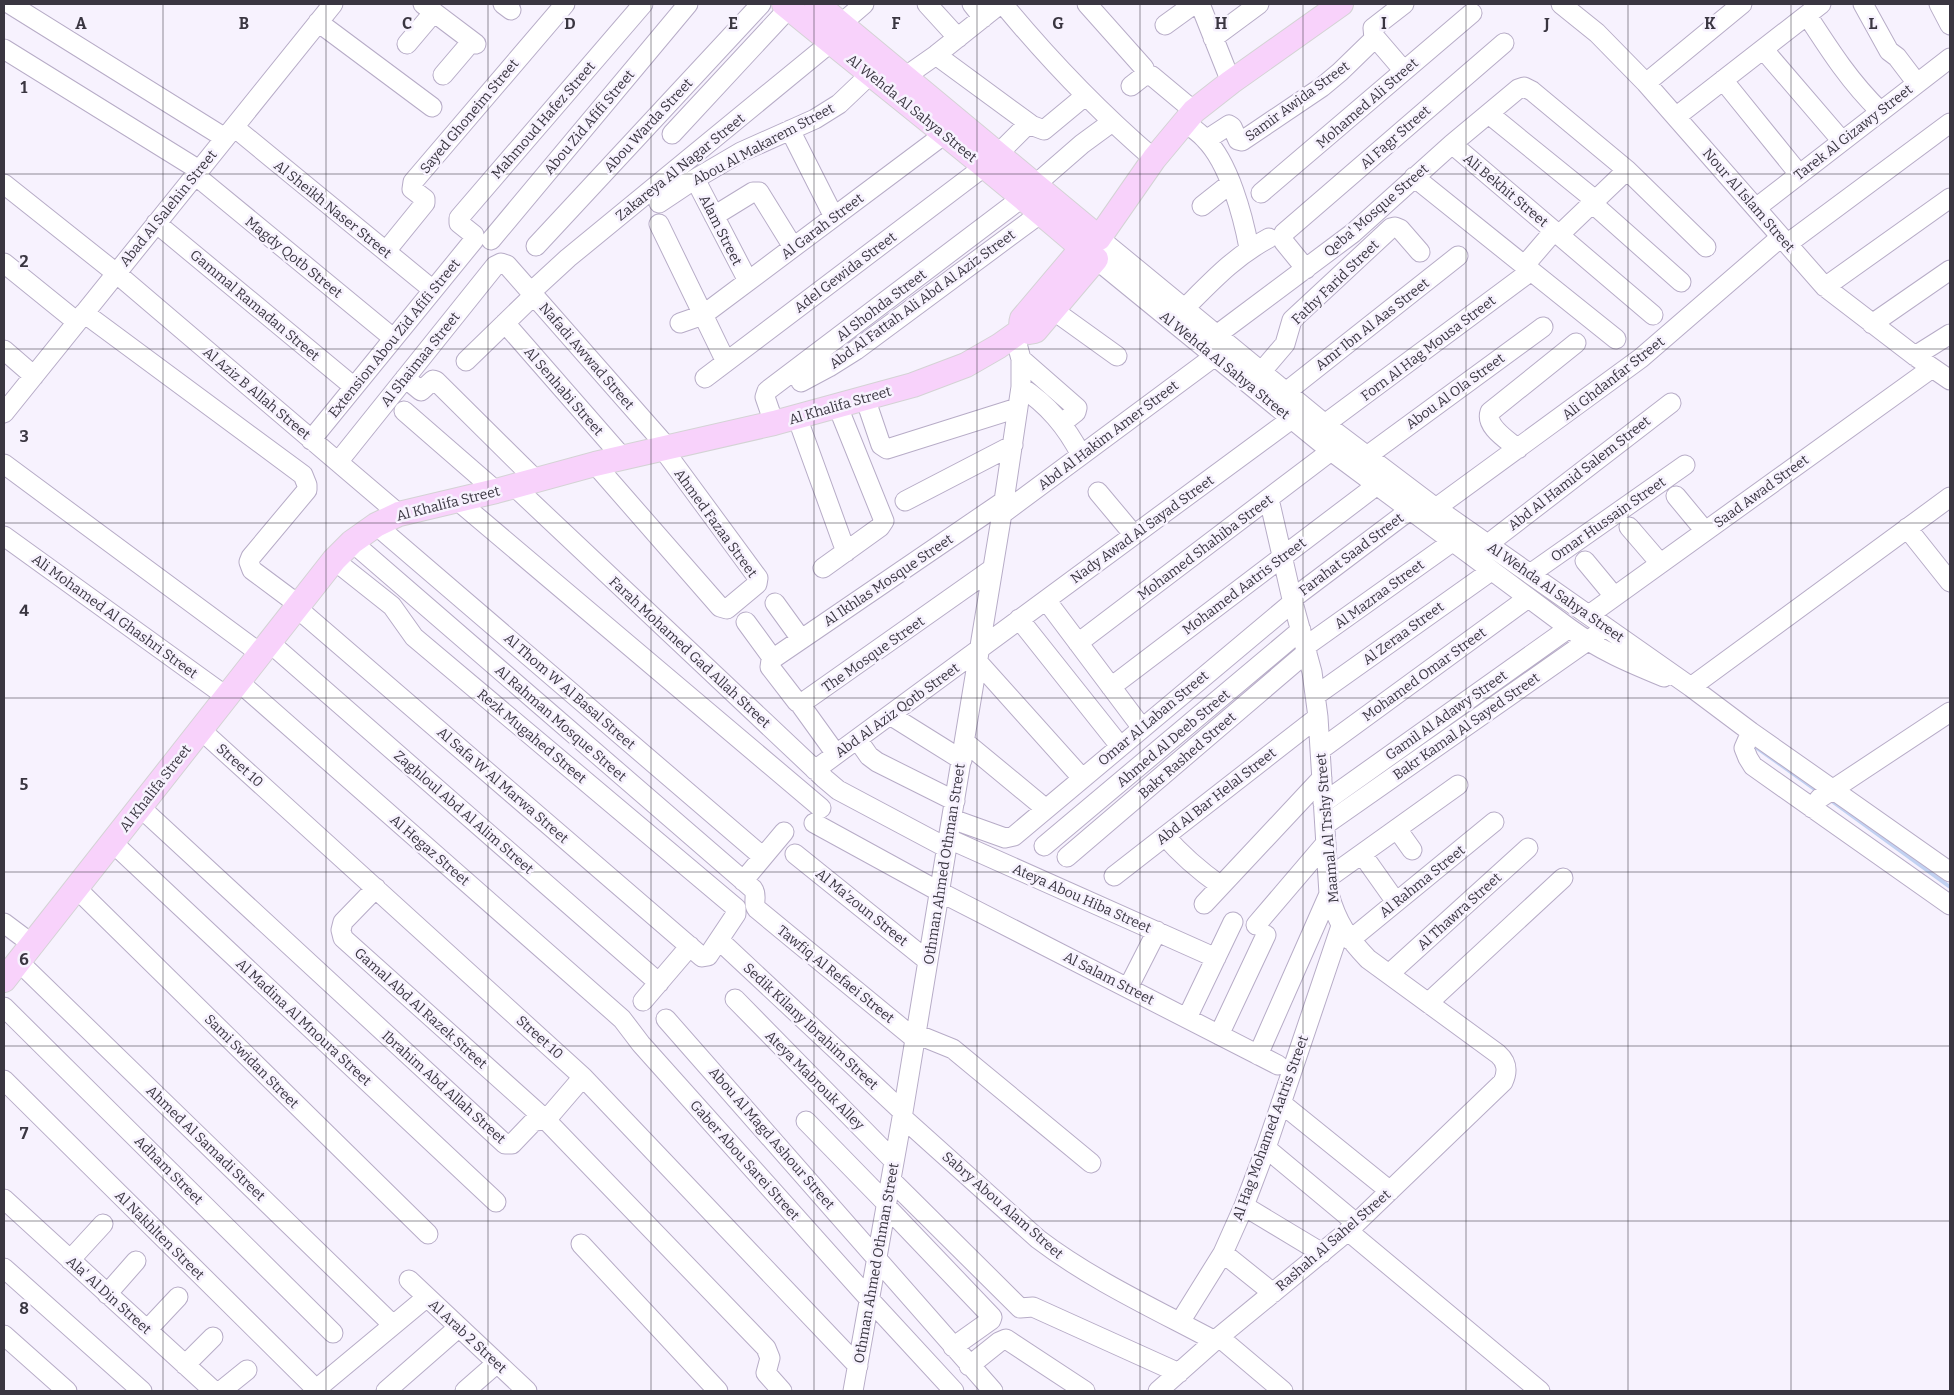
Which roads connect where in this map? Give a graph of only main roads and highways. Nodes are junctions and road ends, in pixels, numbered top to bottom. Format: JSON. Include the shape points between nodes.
{"nodes":[{"id":1,"x":818,"y":4,"type":"edge"},
{"id":2,"x":1341,"y":4,"type":"edge"},
{"id":3,"x":786,"y":6,"type":"edge"},
{"id":4,"x":836,"y":33,"type":"junction"},
{"id":5,"x":878,"y":67,"type":"junction"},
{"id":6,"x":953,"y":128,"type":"junction"},
{"id":7,"x":1092,"y":248,"type":"junction"},
{"id":8,"x":1019,"y":332,"type":"junction"},
{"id":9,"x":13,"y":966,"type":"edge"}],
"edges":[{"from":1,"to":4,"type":"main road","name":"Al Wehda Al Sahya Street"},
{"from":2,"to":7,"type":"main road","via":[[1189,116],[1154,159]]},
{"from":3,"to":4,"type":"main road","name":"Al Wehda Al Sahya Street"},
{"from":4,"to":5,"type":"main road","name":"Al Wehda Al Sahya Street"},
{"from":5,"to":6,"type":"main road","name":"Al Wehda Al Sahya Street"},
{"from":5,"to":6,"type":"main road","name":"Al Wehda Al Sahya Street","via":[[906,76]]},
{"from":6,"to":7,"type":"main road","name":"Al Wehda Al Sahya Street"},
{"from":7,"to":8,"type":"main road","via":[[1022,319]]},
{"from":7,"to":8,"type":"main road","name":"Al Khalifa Street","via":[[1053,310],[1035,331]]},
{"from":8,"to":9,"type":"main road","name":"Al Khalifa Street","via":[[983,356],[949,373],[838,407],[398,514],[376,525],[334,560]]}]}
